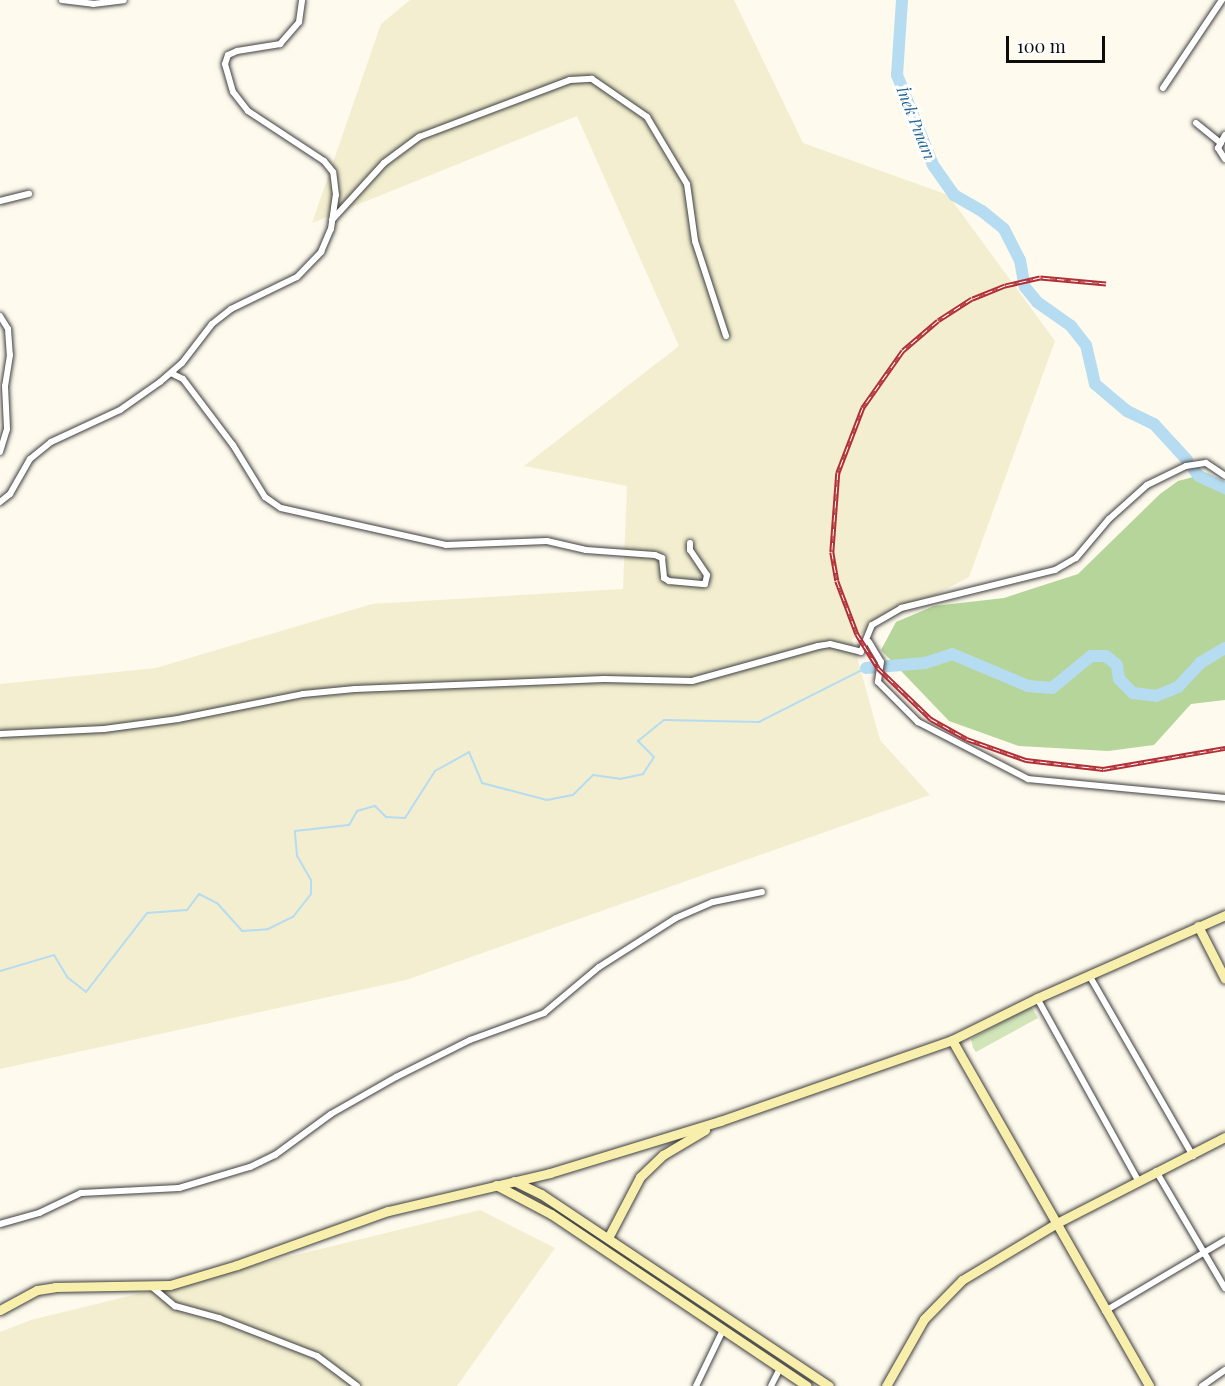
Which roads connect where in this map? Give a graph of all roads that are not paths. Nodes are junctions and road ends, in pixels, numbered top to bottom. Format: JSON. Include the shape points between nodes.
{"nodes":[{"id":1,"x":62,"y":0,"type":"edge"},
{"id":2,"x":124,"y":0,"type":"edge"},
{"id":3,"x":302,"y":0,"type":"edge"},
{"id":4,"x":1222,"y":0,"type":"edge"},
{"id":5,"x":1163,"y":88,"type":"dead end"},
{"id":6,"x":1197,"y":123,"type":"dead end"},
{"id":7,"x":1225,"y":135,"type":"edge"},
{"id":8,"x":1221,"y":143,"type":"junction"},
{"id":9,"x":1225,"y":159,"type":"edge"},
{"id":10,"x":29,"y":194,"type":"dead end"},
{"id":11,"x":0,"y":201,"type":"edge"},
{"id":12,"x":332,"y":220,"type":"junction"},
{"id":13,"x":0,"y":316,"type":"edge"},
{"id":14,"x":726,"y":336,"type":"dead end"},
{"id":15,"x":171,"y":373,"type":"junction"},
{"id":16,"x":0,"y":452,"type":"edge"},
{"id":17,"x":1225,"y":476,"type":"edge"},
{"id":18,"x":0,"y":502,"type":"edge"},
{"id":19,"x":690,"y":543,"type":"dead end"},
{"id":20,"x":868,"y":642,"type":"junction"},
{"id":21,"x":0,"y":734,"type":"edge"},
{"id":22,"x":1225,"y":798,"type":"edge"},
{"id":23,"x":762,"y":892,"type":"dead end"},
{"id":24,"x":1225,"y":915,"type":"edge"},
{"id":25,"x":1198,"y":926,"type":"junction"},
{"id":26,"x":1089,"y":975,"type":"junction"},
{"id":27,"x":1225,"y":979,"type":"edge"},
{"id":28,"x":1037,"y":998,"type":"junction"},
{"id":29,"x":952,"y":1040,"type":"junction"},
{"id":30,"x":720,"y":1121,"type":"junction"},
{"id":31,"x":1225,"y":1137,"type":"edge"},
{"id":32,"x":1193,"y":1156,"type":"junction"},
{"id":33,"x":1156,"y":1171,"type":"junction"},
{"id":34,"x":1138,"y":1180,"type":"junction"},
{"id":35,"x":514,"y":1181,"type":"junction"},
{"id":36,"x":496,"y":1185,"type":"junction"},
{"id":37,"x":1057,"y":1223,"type":"junction"},
{"id":38,"x":0,"y":1224,"type":"edge"},
{"id":39,"x":608,"y":1238,"type":"junction"},
{"id":40,"x":1225,"y":1240,"type":"edge"},
{"id":41,"x":1204,"y":1251,"type":"junction"},
{"id":42,"x":152,"y":1287,"type":"junction"},
{"id":43,"x":1225,"y":1288,"type":"edge"},
{"id":44,"x":0,"y":1310,"type":"edge"},
{"id":45,"x":1105,"y":1311,"type":"junction"},
{"id":46,"x":723,"y":1330,"type":"junction"},
{"id":47,"x":780,"y":1368,"type":"junction"},
{"id":48,"x":1225,"y":1370,"type":"edge"},
{"id":49,"x":357,"y":1386,"type":"edge"},
{"id":50,"x":696,"y":1386,"type":"edge"},
{"id":51,"x":771,"y":1386,"type":"edge"},
{"id":52,"x":807,"y":1386,"type":"edge"},
{"id":53,"x":829,"y":1386,"type":"edge"},
{"id":54,"x":886,"y":1386,"type":"edge"},
{"id":55,"x":1149,"y":1386,"type":"edge"},
{"id":56,"x":1202,"y":1386,"type":"edge"}],
"edges":[{"from":1,"to":2,"type":"street","via":[[93,4]]},
{"from":3,"to":12,"type":"street","via":[[299,22],[280,44],[237,51],[228,55],[225,64],[233,92],[248,111],[324,161],[333,172]]},
{"from":4,"to":5,"type":"street"},
{"from":6,"to":8,"type":"street"},
{"from":7,"to":8,"type":"street"},
{"from":8,"to":9,"type":"street","via":[[1218,148]]},
{"from":10,"to":11,"type":"street"},
{"from":12,"to":14,"type":"street","via":[[384,163],[419,137],[570,80],[591,79],[647,117],[687,184],[695,242]]},
{"from":12,"to":15,"type":"street","via":[[321,252],[297,277],[231,309],[212,324]]},
{"from":13,"to":16,"type":"street","via":[[8,329],[10,355],[4,386],[8,429]]},
{"from":15,"to":18,"type":"street","via":[[120,410],[51,442],[30,459],[10,494]]},
{"from":15,"to":19,"type":"street","via":[[183,379],[233,445],[265,497],[281,508],[446,545],[547,541],[586,550],[655,555],[662,558],[664,578],[669,581],[705,584],[707,575],[690,550]]},
{"from":17,"to":20,"type":"street","via":[[1206,463],[1186,466],[1147,485],[1109,519],[1076,558],[1033,576],[901,608],[872,625]]},
{"from":20,"to":21,"type":"street","via":[[861,652],[830,644],[818,646],[692,681],[604,680],[355,689],[303,694],[104,729]]},
{"from":20,"to":22,"type":"street","via":[[881,662],[878,682],[918,722],[1028,779]]},
{"from":23,"to":38,"type":"street","via":[[713,902],[676,918],[599,967],[544,1013],[470,1040],[396,1077],[250,1167],[179,1188],[81,1194]]},
{"from":24,"to":25,"type":"main road"},
{"from":25,"to":26,"type":"main road"},
{"from":25,"to":27,"type":"main road"},
{"from":26,"to":28,"type":"main road"},
{"from":26,"to":32,"type":"street"},
{"from":28,"to":29,"type":"main road"},
{"from":28,"to":34,"type":"street"},
{"from":29,"to":30,"type":"main road"},
{"from":29,"to":37,"type":"main road"},
{"from":30,"to":35,"type":"main road"},
{"from":30,"to":39,"type":"main road","via":[[663,1155],[640,1177]]},
{"from":31,"to":32,"type":"main road"},
{"from":32,"to":33,"type":"main road"},
{"from":33,"to":34,"type":"main road"},
{"from":33,"to":41,"type":"street"},
{"from":34,"to":37,"type":"main road"},
{"from":35,"to":36,"type":"main road"},
{"from":35,"to":39,"type":"main road"},
{"from":36,"to":42,"type":"main road","via":[[388,1210],[237,1265]]},
{"from":36,"to":46,"type":"main road","via":[[551,1214]]},
{"from":37,"to":45,"type":"main road"},
{"from":37,"to":54,"type":"main road","via":[[977,1270],[945,1295],[907,1346]]},
{"from":39,"to":53,"type":"main road"},
{"from":40,"to":41,"type":"street"},
{"from":41,"to":43,"type":"street"},
{"from":41,"to":45,"type":"street"},
{"from":42,"to":44,"type":"main road","via":[[55,1287],[37,1290]]},
{"from":42,"to":49,"type":"street","via":[[175,1306],[219,1318],[317,1356]]},
{"from":45,"to":55,"type":"main road"},
{"from":46,"to":47,"type":"main road"},
{"from":46,"to":50,"type":"street"},
{"from":47,"to":51,"type":"street"},
{"from":47,"to":52,"type":"main road"},
{"from":48,"to":56,"type":"street"}]}
